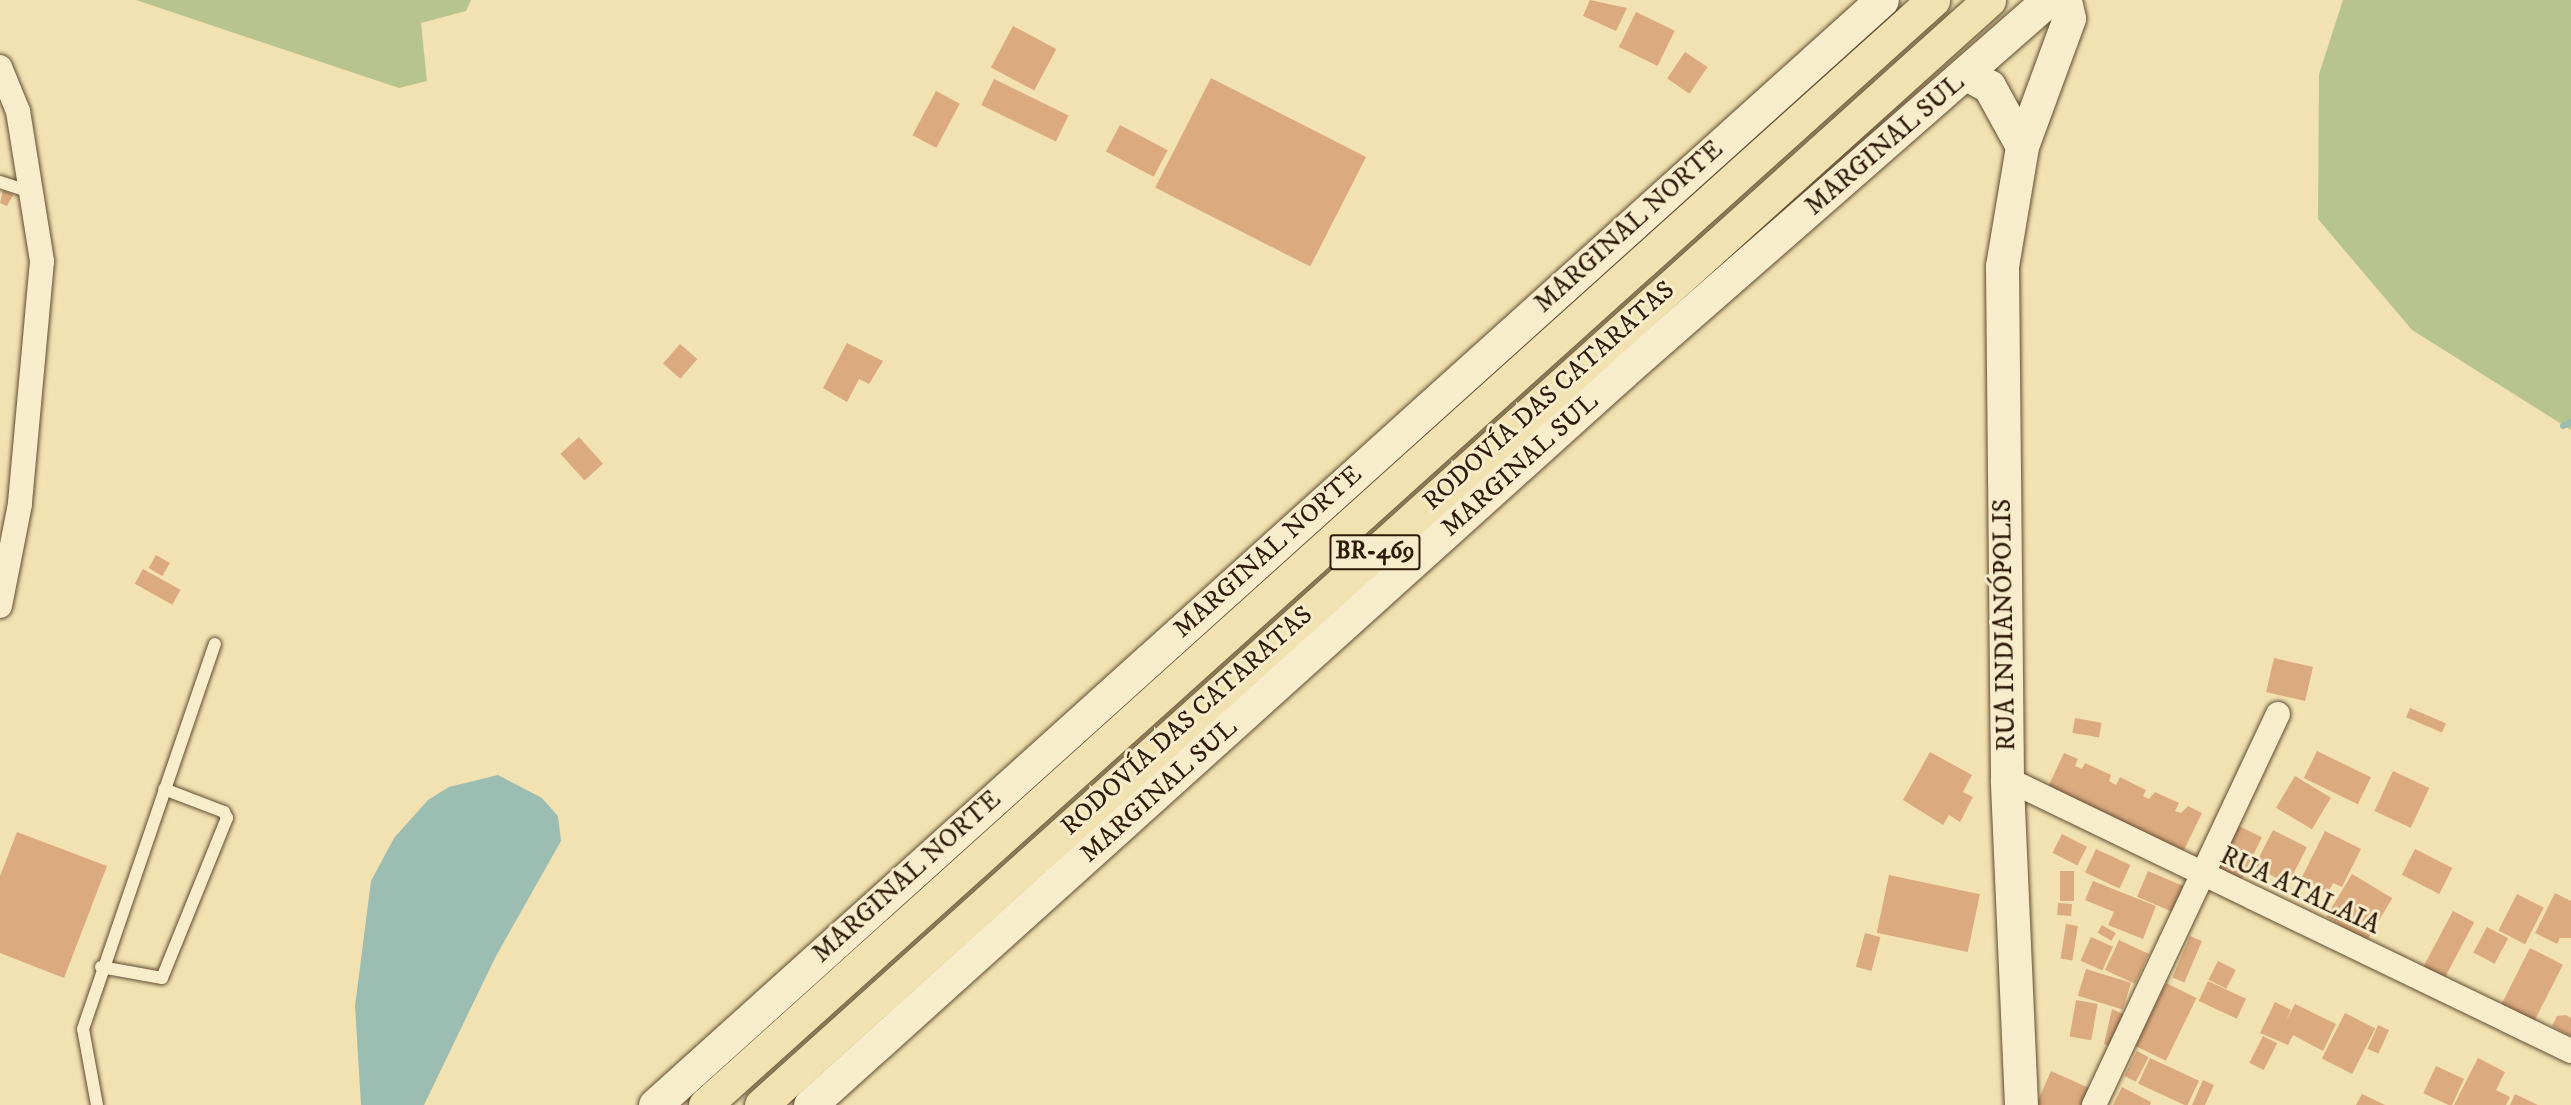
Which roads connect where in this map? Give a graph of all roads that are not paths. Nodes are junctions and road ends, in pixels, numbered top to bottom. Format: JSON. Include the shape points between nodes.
{"nodes":[{"id":1,"x":1882,"y":0,"type":"edge"},
{"id":2,"x":1919,"y":0,"type":"edge"},
{"id":3,"x":1933,"y":0,"type":"edge"},
{"id":4,"x":1989,"y":0,"type":"edge"},
{"id":5,"x":2048,"y":0,"type":"edge"},
{"id":6,"x":2065,"y":0,"type":"edge"},
{"id":7,"x":1893,"y":37,"type":"junction"},
{"id":8,"x":0,"y":67,"type":"edge"},
{"id":9,"x":1966,"y":74,"type":"junction"},
{"id":10,"x":2022,"y":146,"type":"junction"},
{"id":11,"x":0,"y":182,"type":"edge"},
{"id":12,"x":31,"y":192,"type":"junction"},
{"id":13,"x":10,"y":503,"type":"edge"},
{"id":14,"x":0,"y":606,"type":"edge"},
{"id":15,"x":215,"y":644,"type":"dead end"},
{"id":16,"x":2278,"y":714,"type":"dead end"},
{"id":17,"x":2007,"y":779,"type":"junction"},
{"id":18,"x":164,"y":789,"type":"junction"},
{"id":19,"x":2199,"y":875,"type":"junction"},
{"id":20,"x":101,"y":967,"type":"junction"},
{"id":21,"x":2571,"y":1051,"type":"edge"},
{"id":22,"x":97,"y":1105,"type":"edge"},
{"id":23,"x":655,"y":1105,"type":"edge"},
{"id":24,"x":705,"y":1105,"type":"edge"},
{"id":25,"x":761,"y":1105,"type":"edge"},
{"id":26,"x":810,"y":1105,"type":"edge"},
{"id":27,"x":2021,"y":1105,"type":"edge"},
{"id":28,"x":2094,"y":1105,"type":"edge"}],
"edges":[{"from":1,"to":23,"type":"street","name":"MARGINAL NORTE"},
{"from":2,"to":7,"type":"highway"},
{"from":3,"to":7,"type":"highway","name":"RODOVÍA DAS CATARATAS","number":"BR-469"},
{"from":4,"to":25,"type":"highway","name":"RODOVÍA DAS CATARATAS","number":"BR-469"},
{"from":5,"to":9,"type":"street","name":"MARGINAL SUL","number":"BR-469"},
{"from":6,"to":10,"type":"street","name":"RUA INDIANÓPOLIS","via":[[2069,18]]},
{"from":7,"to":24,"type":"highway","name":"RODOVÍA DAS CATARATAS","number":"BR-469"},
{"from":8,"to":12,"type":"street","via":[[18,111]]},
{"from":9,"to":10,"type":"street","via":[[1989,86]]},
{"from":9,"to":26,"type":"street","name":"MARGINAL SUL","number":"BR-469","via":[[1622,373]]},
{"from":10,"to":17,"type":"street","name":"RUA INDIANÓPOLIS","via":[[2002,266]]},
{"from":11,"to":12,"type":"lane"},
{"from":12,"to":13,"type":"street","via":[[42,261]]},
{"from":13,"to":14,"type":"street"},
{"from":15,"to":18,"type":"lane"},
{"from":16,"to":19,"type":"street"},
{"from":17,"to":19,"type":"street","name":"RUA ATALAIA"},
{"from":17,"to":27,"type":"street","name":"RUA INDIANÓPOLIS"},
{"from":18,"to":20,"type":"lane"},
{"from":18,"to":20,"type":"lane","via":[[224,812],[227,818],[162,978]]},
{"from":19,"to":21,"type":"street","name":"RUA ATALAIA"},
{"from":19,"to":28,"type":"street"},
{"from":20,"to":22,"type":"lane","via":[[83,1029]]}]}
